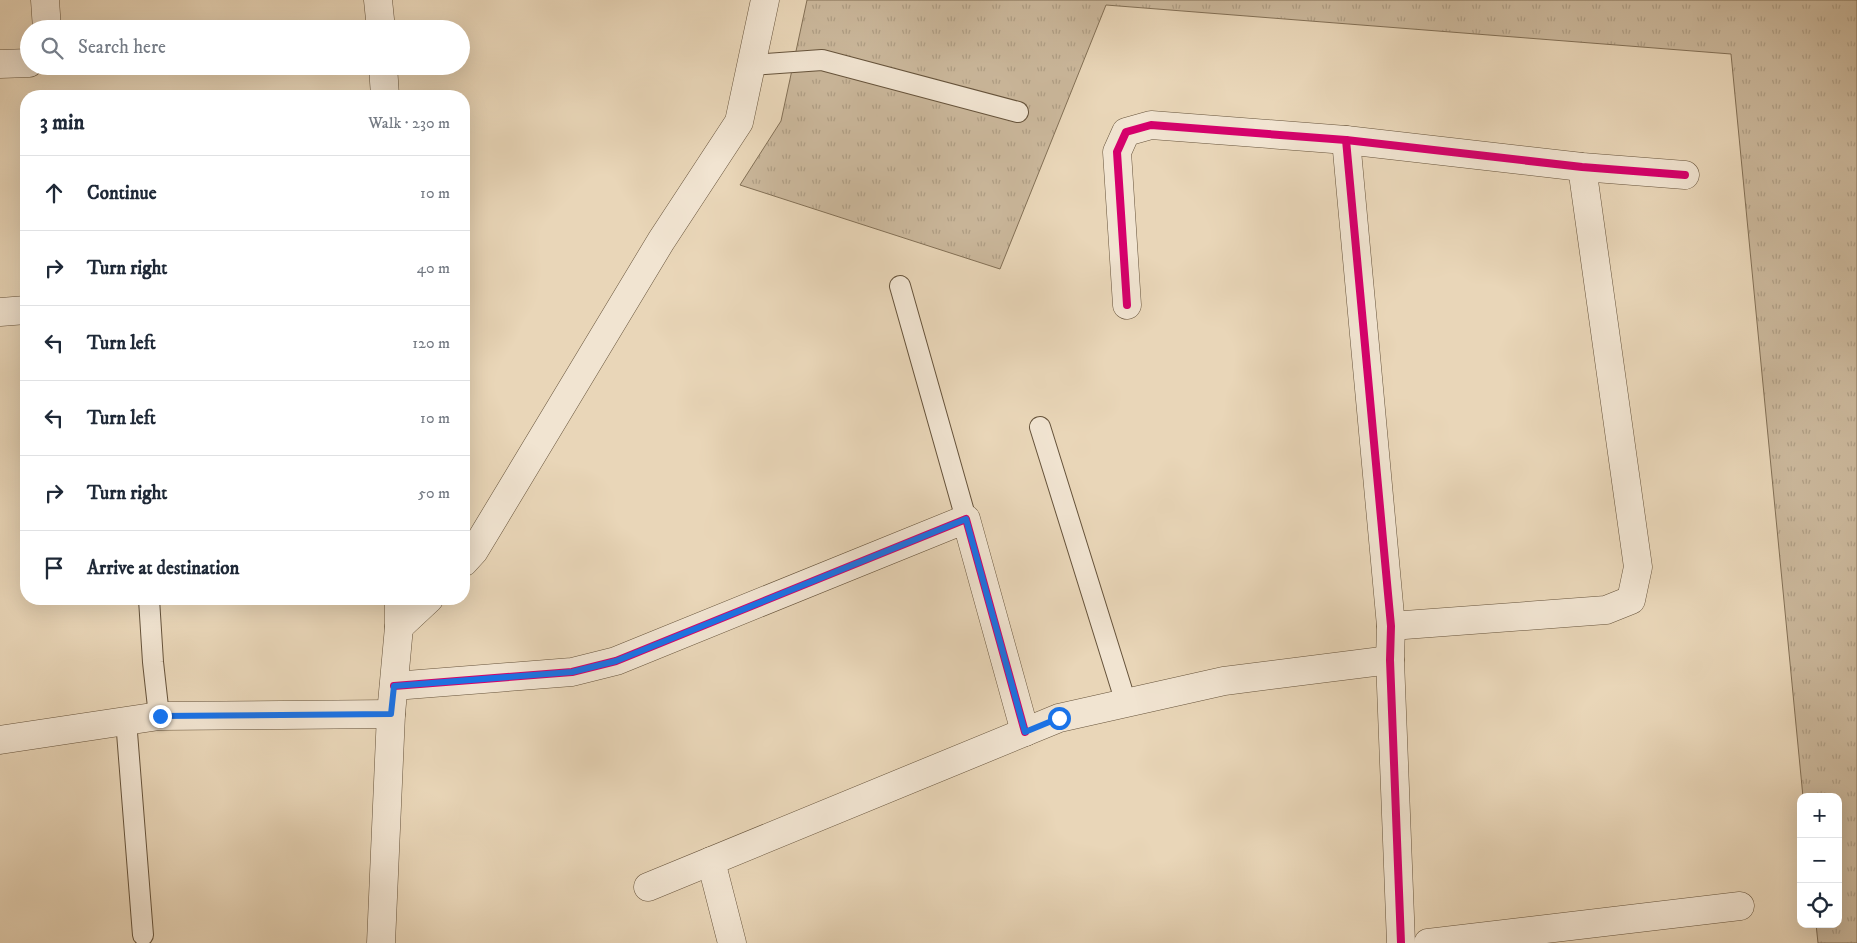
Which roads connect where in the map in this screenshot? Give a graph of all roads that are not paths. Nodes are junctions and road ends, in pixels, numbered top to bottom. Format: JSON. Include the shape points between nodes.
{"nodes":[{"id":1,"x":45,"y":0,"type":"edge"},
{"id":2,"x":378,"y":0,"type":"edge"},
{"id":3,"x":765,"y":0,"type":"edge"},
{"id":4,"x":46,"y":20,"type":"edge"},
{"id":5,"x":380,"y":20,"type":"edge"},
{"id":6,"x":20,"y":63,"type":"edge"},
{"id":7,"x":0,"y":64,"type":"edge"},
{"id":8,"x":751,"y":65,"type":"junction"},
{"id":9,"x":383,"y":75,"type":"edge"},
{"id":10,"x":384,"y":90,"type":"edge"},
{"id":11,"x":1018,"y":112,"type":"dead end"},
{"id":12,"x":1346,"y":140,"type":"junction"},
{"id":13,"x":1582,"y":167,"type":"junction"},
{"id":14,"x":1685,"y":176,"type":"dead end"},
{"id":15,"x":900,"y":286,"type":"dead end"},
{"id":16,"x":1127,"y":305,"type":"dead end"},
{"id":17,"x":20,"y":310,"type":"edge"},
{"id":18,"x":0,"y":312,"type":"edge"},
{"id":19,"x":1040,"y":427,"type":"dead end"},
{"id":20,"x":966,"y":519,"type":"junction"},
{"id":21,"x":470,"y":556,"type":"edge"},
{"id":22,"x":149,"y":605,"type":"edge"},
{"id":23,"x":399,"y":605,"type":"edge"},
{"id":24,"x":422,"y":605,"type":"edge"},
{"id":25,"x":1391,"y":626,"type":"junction"},
{"id":26,"x":399,"y":627,"type":"junction"},
{"id":27,"x":1390,"y":660,"type":"junction"},
{"id":28,"x":394,"y":686,"type":"junction"},
{"id":29,"x":1126,"y":703,"type":"junction"},
{"id":30,"x":391,"y":714,"type":"junction"},
{"id":31,"x":160,"y":716,"type":"junction"},
{"id":32,"x":126,"y":720,"type":"junction"},
{"id":33,"x":1025,"y":732,"type":"junction"},
{"id":34,"x":0,"y":740,"type":"edge"},
{"id":35,"x":711,"y":861,"type":"junction"},
{"id":36,"x":648,"y":887,"type":"dead end"},
{"id":37,"x":1740,"y":906,"type":"dead end"},
{"id":38,"x":143,"y":935,"type":"dead end"},
{"id":39,"x":381,"y":943,"type":"edge"},
{"id":40,"x":732,"y":943,"type":"edge"},
{"id":41,"x":1401,"y":943,"type":"edge"},
{"id":42,"x":1428,"y":943,"type":"edge"}],
"edges":[{"from":1,"to":4,"type":"street"},
{"from":2,"to":5,"type":"street"},
{"from":3,"to":8,"type":"street"},
{"from":6,"to":7,"type":"street"},
{"from":8,"to":11,"type":"lane","via":[[822,60]]},
{"from":8,"to":21,"type":"street","via":[[739,122],[661,241]]},
{"from":9,"to":10,"type":"street"},
{"from":12,"to":13,"type":"street"},
{"from":12,"to":16,"type":"street","via":[[1151,125],[1126,132],[1117,152]]},
{"from":12,"to":25,"type":"street"},
{"from":13,"to":14,"type":"street"},
{"from":13,"to":25,"type":"street","via":[[1638,567],[1631,600],[1606,610]]},
{"from":15,"to":20,"type":"lane"},
{"from":17,"to":18,"type":"street"},
{"from":19,"to":29,"type":"lane"},
{"from":20,"to":28,"type":"street","via":[[616,661],[572,672]]},
{"from":20,"to":33,"type":"street"},
{"from":22,"to":31,"type":"lane"},
{"from":23,"to":26,"type":"street"},
{"from":24,"to":26,"type":"street"},
{"from":25,"to":27,"type":"street"},
{"from":26,"to":28,"type":"street"},
{"from":27,"to":29,"type":"street","via":[[1224,681]]},
{"from":27,"to":41,"type":"street"},
{"from":28,"to":30,"type":"street"},
{"from":29,"to":33,"type":"street","via":[[1059,718]]},
{"from":30,"to":31,"type":"street"},
{"from":30,"to":39,"type":"street"},
{"from":31,"to":32,"type":"street"},
{"from":32,"to":34,"type":"street"},
{"from":32,"to":38,"type":"lane"},
{"from":33,"to":35,"type":"street"},
{"from":35,"to":36,"type":"street"},
{"from":35,"to":40,"type":"street"},
{"from":37,"to":42,"type":"street"}]}
